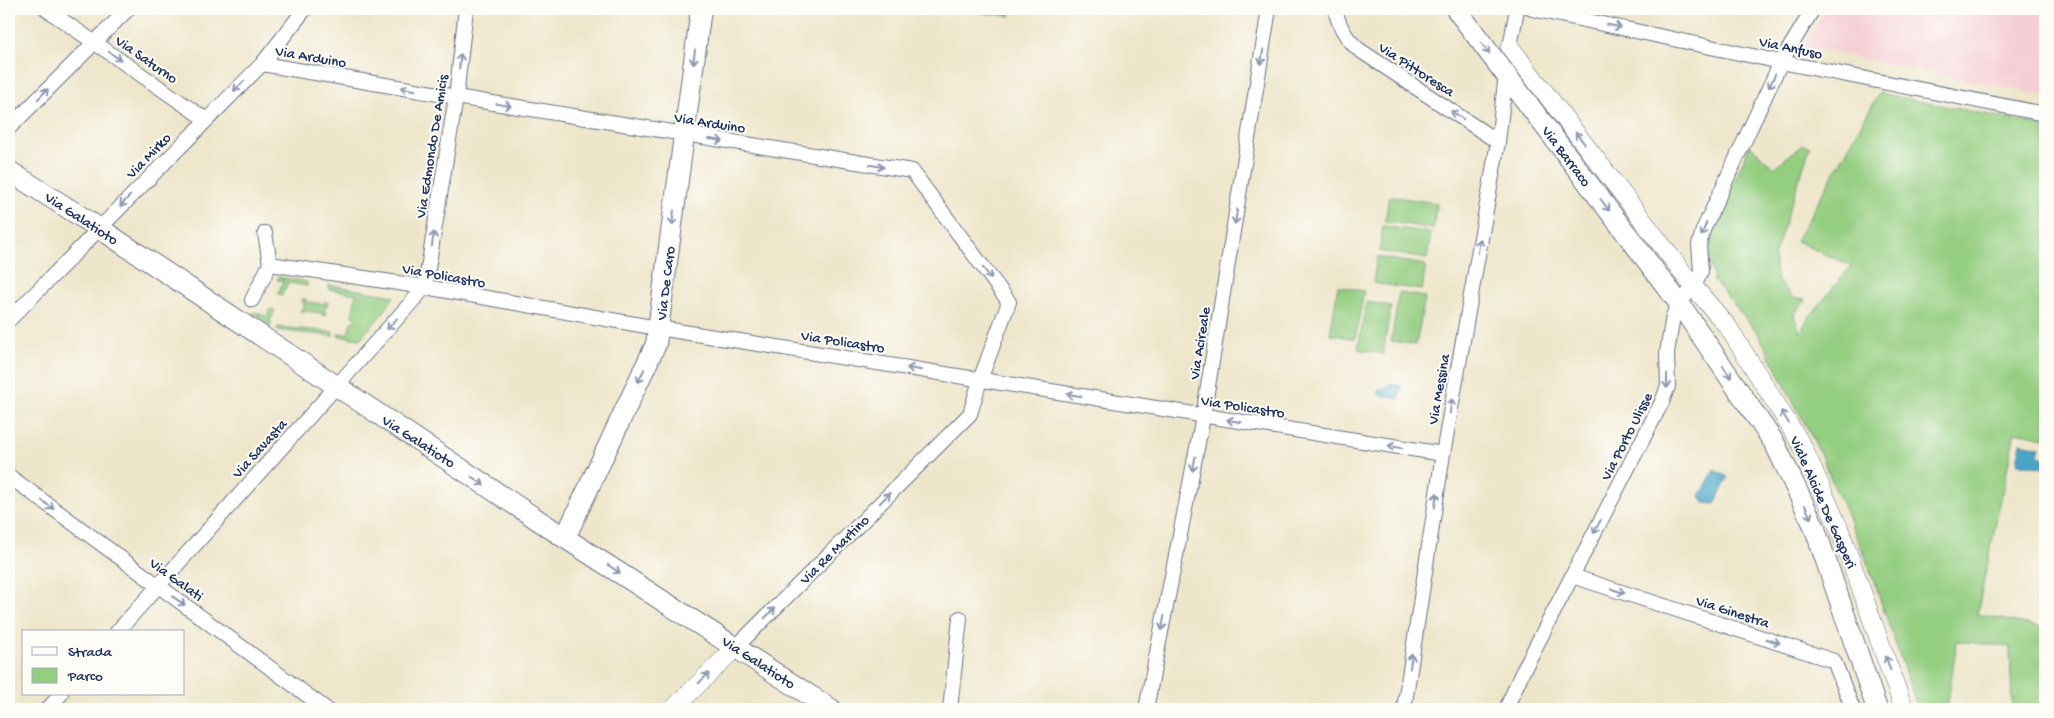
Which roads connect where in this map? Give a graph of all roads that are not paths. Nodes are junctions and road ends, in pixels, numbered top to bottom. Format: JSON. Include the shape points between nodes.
{"nodes":[{"id":1,"x":46,"y":9,"type":"edge"},
{"id":2,"x":128,"y":9,"type":"edge"},
{"id":3,"x":305,"y":9,"type":"edge"},
{"id":4,"x":466,"y":9,"type":"edge"},
{"id":5,"x":701,"y":9,"type":"edge"},
{"id":6,"x":1269,"y":9,"type":"edge"},
{"id":7,"x":1335,"y":9,"type":"edge"},
{"id":8,"x":1456,"y":9,"type":"edge"},
{"id":9,"x":1516,"y":9,"type":"edge"},
{"id":10,"x":1532,"y":9,"type":"edge"},
{"id":11,"x":1813,"y":9,"type":"edge"},
{"id":12,"x":95,"y":42,"type":"junction"},
{"id":13,"x":1510,"y":46,"type":"joint"},
{"id":14,"x":1781,"y":62,"type":"junction"},
{"id":15,"x":262,"y":64,"type":"junction"},
{"id":16,"x":1506,"y":74,"type":"junction"},
{"id":17,"x":456,"y":98,"type":"junction"},
{"id":18,"x":2045,"y":114,"type":"edge"},
{"id":19,"x":205,"y":119,"type":"junction"},
{"id":20,"x":9,"y":128,"type":"edge"},
{"id":21,"x":683,"y":134,"type":"junction"},
{"id":22,"x":1498,"y":142,"type":"junction"},
{"id":23,"x":9,"y":171,"type":"edge"},
{"id":24,"x":99,"y":228,"type":"junction"},
{"id":25,"x":265,"y":233,"type":"dead end"},
{"id":26,"x":270,"y":264,"type":"junction"},
{"id":27,"x":425,"y":288,"type":"junction"},
{"id":28,"x":1694,"y":288,"type":"junction"},
{"id":29,"x":252,"y":300,"type":"dead end"},
{"id":30,"x":1679,"y":303,"type":"junction"},
{"id":31,"x":9,"y":320,"type":"edge"},
{"id":32,"x":659,"y":328,"type":"junction"},
{"id":33,"x":980,"y":380,"type":"junction"},
{"id":34,"x":335,"y":386,"type":"junction"},
{"id":35,"x":1204,"y":417,"type":"junction"},
{"id":36,"x":1443,"y":454,"type":"junction"},
{"id":37,"x":9,"y":476,"type":"edge"},
{"id":38,"x":565,"y":538,"type":"junction"},
{"id":39,"x":1572,"y":576,"type":"junction"},
{"id":40,"x":159,"y":586,"type":"junction"},
{"id":41,"x":960,"y":618,"type":"dead end"},
{"id":42,"x":119,"y":630,"type":"edge"},
{"id":43,"x":736,"y":647,"type":"junction"},
{"id":44,"x":1866,"y":674,"type":"junction"},
{"id":45,"x":59,"y":696,"type":"edge"},
{"id":46,"x":48,"y":709,"type":"edge"},
{"id":47,"x":326,"y":709,"type":"edge"},
{"id":48,"x":673,"y":709,"type":"edge"},
{"id":49,"x":831,"y":709,"type":"edge"},
{"id":50,"x":950,"y":709,"type":"edge"},
{"id":51,"x":1146,"y":709,"type":"edge"},
{"id":52,"x":1404,"y":709,"type":"edge"},
{"id":53,"x":1506,"y":709,"type":"edge"},
{"id":54,"x":1853,"y":709,"type":"edge"},
{"id":55,"x":1877,"y":709,"type":"edge"},
{"id":56,"x":1904,"y":709,"type":"edge"}],
"edges":[{"from":1,"to":12,"type":"street","name":"Via Saturno"},
{"from":2,"to":12,"type":"street"},
{"from":3,"to":15,"type":"street","name":"Via Mirko"},
{"from":17,"to":4,"type":"street","name":"Via Edmondo De Amicis","one_way":true},
{"from":5,"to":21,"type":"main road","name":"Via De Caro","one_way":true},
{"from":6,"to":35,"type":"street","name":"Via Acireale","one_way":true},
{"from":22,"to":7,"type":"street","name":"Via Pittoresca","one_way":true,"via":[[1358,49],[1346,38]]},
{"from":8,"to":16,"type":"main road","name":"Via Barraco","one_way":true},
{"from":9,"to":13,"type":"street"},
{"from":10,"to":14,"type":"street","name":"Via Anfuso","one_way":true},
{"from":11,"to":14,"type":"street","name":"Via Porto Ulisse"},
{"from":12,"to":19,"type":"street","name":"Via Saturno","one_way":true},
{"from":20,"to":12,"type":"street","one_way":true},
{"from":28,"to":13,"type":"street","name":"Via Barraco","one_way":true},
{"from":14,"to":18,"type":"street","name":"Via Anfuso"},
{"from":14,"to":28,"type":"street","name":"Via Porto Ulisse","one_way":true,"via":[[1702,230],[1699,245],[1701,271]]},
{"from":17,"to":15,"type":"street","name":"Via Arduino","one_way":true},
{"from":15,"to":19,"type":"street","name":"Via Mirko","one_way":true},
{"from":16,"to":22,"type":"street","name":"Via Messina"},
{"from":16,"to":30,"type":"main road","name":"Via Barraco","one_way":true},
{"from":17,"to":21,"type":"street","name":"Via Arduino","one_way":true},
{"from":27,"to":17,"type":"street","name":"Via Edmondo De Amicis","one_way":true},
{"from":19,"to":24,"type":"street","name":"Via Mirko","one_way":true},
{"from":21,"to":32,"type":"main road","name":"Via De Caro","one_way":true},
{"from":21,"to":33,"type":"street","name":"Via Arduino","one_way":true,"via":[[912,171],[1009,302]]},
{"from":36,"to":22,"type":"street","name":"Via Messina","one_way":true},
{"from":23,"to":24,"type":"main road","name":"Via Galatioto"},
{"from":24,"to":31,"type":"street","name":"Via Mirko"},
{"from":24,"to":34,"type":"main road","name":"Via Galatioto"},
{"from":25,"to":26,"type":"street"},
{"from":26,"to":27,"type":"street","name":"Via Policastro"},
{"from":26,"to":29,"type":"street"},
{"from":27,"to":32,"type":"street","name":"Via Policastro"},
{"from":27,"to":34,"type":"street","name":"Via Savasta","one_way":true},
{"from":28,"to":30,"type":"street","name":"Via Porto Ulisse"},
{"from":56,"to":28,"type":"street","name":"Viale Alcide De Gasperi","one_way":true,"via":[[1839,528],[1803,447],[1728,328]]},
{"from":30,"to":39,"type":"street","name":"Via Porto Ulisse","one_way":true,"via":[[1672,316],[1667,353],[1668,386],[1662,402]]},
{"from":30,"to":44,"type":"main road","name":"Viale Alcide De Gasperi","one_way":true,"via":[[1775,444],[1794,481],[1814,526]]},
{"from":33,"to":32,"type":"street","name":"Via Policastro","one_way":true},
{"from":32,"to":38,"type":"main road","name":"Via De Caro","one_way":true,"via":[[656,344]]},
{"from":35,"to":33,"type":"street","name":"Via Policastro","one_way":true},
{"from":43,"to":33,"type":"street","name":"Via Re Martino","one_way":true,"via":[[970,414]]},
{"from":34,"to":38,"type":"main road","name":"Via Galatioto","one_way":true},
{"from":34,"to":40,"type":"street","name":"Via Savasta"},
{"from":36,"to":35,"type":"street","name":"Via Policastro","one_way":true},
{"from":35,"to":51,"type":"street","name":"Via Acireale","one_way":true},
{"from":52,"to":36,"type":"street","name":"Via Messina","one_way":true},
{"from":37,"to":40,"type":"street","name":"Via Galati","one_way":true},
{"from":38,"to":43,"type":"main road","name":"Via Galatioto","one_way":true},
{"from":39,"to":53,"type":"street","name":"Via Porto Ulisse"},
{"from":39,"to":54,"type":"street","name":"Via Ginestra","one_way":true,"via":[[1834,660]]},
{"from":40,"to":42,"type":"street","name":"Via Savasta"},
{"from":40,"to":47,"type":"street","name":"Via Galati","one_way":true},
{"from":41,"to":50,"type":"street"},
{"from":48,"to":43,"type":"street","name":"Via Re Martino","one_way":true},
{"from":43,"to":49,"type":"main road","name":"Via Galatioto"},
{"from":44,"to":54,"type":"street","via":[[1862,694]]},
{"from":44,"to":55,"type":"main road","name":"Viale Alcide De Gasperi"},
{"from":45,"to":46,"type":"street"}]}
